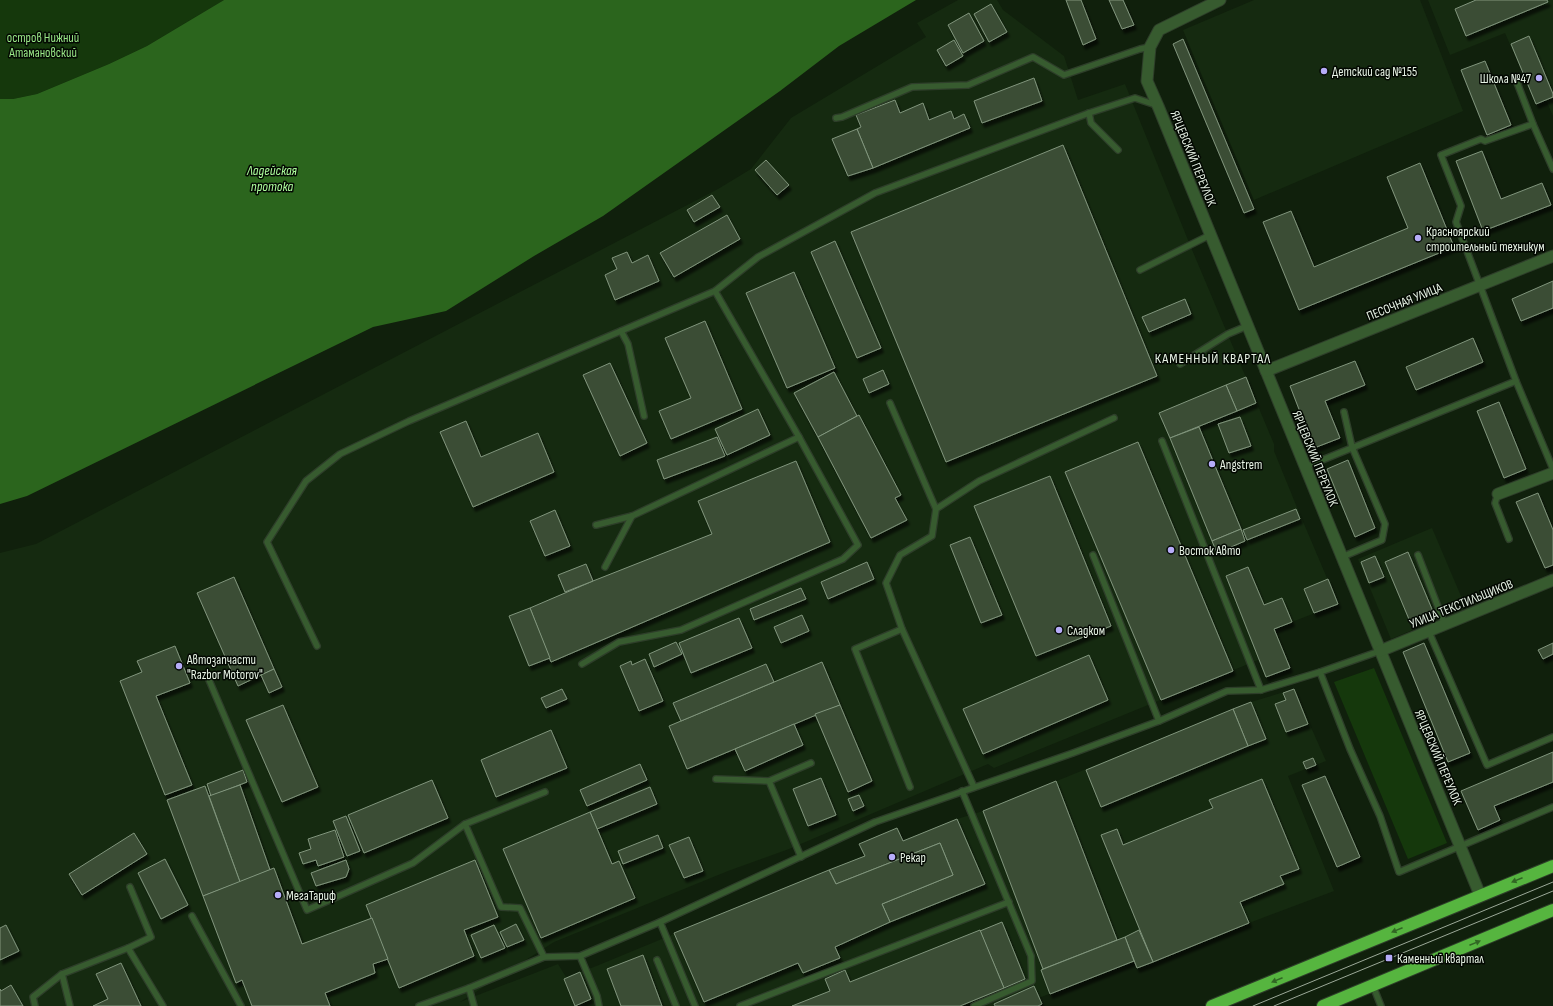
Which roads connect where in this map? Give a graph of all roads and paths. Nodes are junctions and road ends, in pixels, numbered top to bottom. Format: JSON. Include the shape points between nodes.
{"nodes":[{"id":1,"x":1213,"y":2,"type":"edge"},
{"id":2,"x":1150,"y":47,"type":"junction"},
{"id":3,"x":1516,"y":80,"type":"dead end"},
{"id":4,"x":1158,"y":106,"type":"junction"},
{"id":5,"x":1089,"y":113,"type":"junction"},
{"id":6,"x":836,"y":118,"type":"dead end"},
{"id":7,"x":1532,"y":124,"type":"junction"},
{"id":8,"x":1118,"y":150,"type":"dead end"},
{"id":9,"x":1553,"y":169,"type":"edge"},
{"id":10,"x":1210,"y":235,"type":"junction"},
{"id":11,"x":1553,"y":256,"type":"edge"},
{"id":12,"x":1140,"y":270,"type":"dead end"},
{"id":13,"x":1480,"y":285,"type":"junction"},
{"id":14,"x":715,"y":291,"type":"junction"},
{"id":15,"x":1247,"y":326,"type":"junction"},
{"id":16,"x":621,"y":331,"type":"junction"},
{"id":17,"x":1180,"y":364,"type":"dead end"},
{"id":18,"x":1266,"y":372,"type":"junction"},
{"id":19,"x":1516,"y":381,"type":"junction"},
{"id":20,"x":890,"y":403,"type":"dead end"},
{"id":21,"x":1344,"y":412,"type":"dead end"},
{"id":22,"x":644,"y":416,"type":"dead end"},
{"id":23,"x":1114,"y":418,"type":"dead end"},
{"id":24,"x":799,"y":437,"type":"junction"},
{"id":25,"x":1162,"y":441,"type":"dead end"},
{"id":26,"x":1352,"y":447,"type":"junction"},
{"id":27,"x":1304,"y":467,"type":"junction"},
{"id":28,"x":1553,"y":469,"type":"edge"},
{"id":29,"x":1553,"y":473,"type":"edge"},
{"id":30,"x":1498,"y":494,"type":"joint"},
{"id":31,"x":936,"y":509,"type":"junction"},
{"id":32,"x":632,"y":516,"type":"junction"},
{"id":33,"x":596,"y":525,"type":"dead end"},
{"id":34,"x":1509,"y":539,"type":"dead end"},
{"id":35,"x":1092,"y":555,"type":"dead end"},
{"id":36,"x":1418,"y":556,"type":"dead end"},
{"id":37,"x":1341,"y":557,"type":"junction"},
{"id":38,"x":605,"y":567,"type":"dead end"},
{"id":39,"x":1553,"y":580,"type":"edge"},
{"id":40,"x":1445,"y":625,"type":"junction"},
{"id":41,"x":902,"y":628,"type":"junction"},
{"id":42,"x":1429,"y":632,"type":"junction"},
{"id":43,"x":317,"y":646,"type":"dead end"},
{"id":44,"x":1380,"y":651,"type":"junction"},
{"id":45,"x":582,"y":664,"type":"dead end"},
{"id":46,"x":1320,"y":672,"type":"junction"},
{"id":47,"x":209,"y":680,"type":"dead end"},
{"id":48,"x":1261,"y":690,"type":"junction"},
{"id":49,"x":1159,"y":720,"type":"junction"},
{"id":50,"x":1553,"y":737,"type":"edge"},
{"id":51,"x":811,"y":763,"type":"dead end"},
{"id":52,"x":716,"y":779,"type":"dead end"},
{"id":53,"x":768,"y":780,"type":"junction"},
{"id":54,"x":910,"y":787,"type":"dead end"},
{"id":55,"x":974,"y":787,"type":"junction"},
{"id":56,"x":962,"y":791,"type":"junction"},
{"id":57,"x":545,"y":792,"type":"dead end"},
{"id":58,"x":1553,"y":807,"type":"edge"},
{"id":59,"x":465,"y":824,"type":"junction"},
{"id":60,"x":1461,"y":846,"type":"junction"},
{"id":61,"x":801,"y":857,"type":"junction"},
{"id":62,"x":1553,"y":866,"type":"edge"},
{"id":63,"x":130,"y":888,"type":"dead end"},
{"id":64,"x":1480,"y":895,"type":"junction"},
{"id":65,"x":1009,"y":902,"type":"junction"},
{"id":66,"x":1553,"y":910,"type":"edge"},
{"id":67,"x":192,"y":916,"type":"dead end"},
{"id":68,"x":660,"y":922,"type":"junction"},
{"id":69,"x":128,"y":948,"type":"junction"},
{"id":70,"x":580,"y":956,"type":"junction"},
{"id":71,"x":544,"y":957,"type":"junction"},
{"id":72,"x":657,"y":960,"type":"dead end"},
{"id":73,"x":62,"y":974,"type":"junction"},
{"id":74,"x":1373,"y":986,"type":"junction"},
{"id":75,"x":469,"y":988,"type":"junction"},
{"id":76,"x":35,"y":1006,"type":"edge"},
{"id":77,"x":70,"y":1006,"type":"edge"},
{"id":78,"x":163,"y":1006,"type":"edge"},
{"id":79,"x":241,"y":1006,"type":"edge"},
{"id":80,"x":419,"y":1006,"type":"edge"},
{"id":81,"x":474,"y":1006,"type":"edge"},
{"id":82,"x":599,"y":1006,"type":"edge"},
{"id":83,"x":676,"y":1006,"type":"edge"},
{"id":84,"x":695,"y":1006,"type":"edge"},
{"id":85,"x":740,"y":1006,"type":"edge"},
{"id":86,"x":974,"y":1006,"type":"edge"},
{"id":87,"x":1212,"y":1006,"type":"edge"},
{"id":88,"x":1323,"y":1006,"type":"edge"},
{"id":89,"x":1381,"y":1006,"type":"edge"}],
"edges":[{"from":1,"to":2,"type":"street","name":"ЯРЦЕВСКИЙ ПЕРЕУЛОК","via":[[1159,30]]},
{"from":2,"to":4,"type":"street","name":"ЯРЦЕВСКИЙ ПЕРЕУЛОК","via":[[1147,81]]},
{"from":2,"to":6,"type":"lane","via":[[1064,74],[1033,57],[968,86],[912,87],[842,118]]},
{"from":3,"to":7,"type":"lane"},
{"from":4,"to":5,"type":"lane","via":[[1135,98]]},
{"from":4,"to":10,"type":"street","name":"ЯРЦЕВСКИЙ ПЕРЕУЛОК"},
{"from":5,"to":8,"type":"lane","via":[[1092,123]]},
{"from":5,"to":14,"type":"lane","via":[[875,193],[758,257]]},
{"from":7,"to":9,"type":"lane"},
{"from":7,"to":13,"type":"lane","via":[[1486,141],[1481,139],[1441,155],[1461,206],[1456,222]]},
{"from":10,"to":12,"type":"lane"},
{"from":10,"to":15,"type":"street","name":"ЯРЦЕВСКИЙ ПЕРЕУЛОК"},
{"from":11,"to":13,"type":"street","name":"ПЕСОЧНАЯ УЛИЦА"},
{"from":13,"to":18,"type":"street","name":"ПЕСОЧНАЯ УЛИЦА"},
{"from":13,"to":19,"type":"lane"},
{"from":14,"to":16,"type":"lane"},
{"from":14,"to":24,"type":"lane"},
{"from":15,"to":17,"type":"lane","via":[[1228,334]]},
{"from":15,"to":18,"type":"street","name":"ЯРЦЕВСКИЙ ПЕРЕУЛОК"},
{"from":16,"to":22,"type":"lane","via":[[628,344]]},
{"from":16,"to":43,"type":"lane","via":[[409,421],[340,454],[306,481],[267,542]]},
{"from":18,"to":27,"type":"street","name":"ЯРЦЕВСКИЙ ПЕРЕУЛОК"},
{"from":19,"to":26,"type":"lane"},
{"from":19,"to":28,"type":"lane"},
{"from":20,"to":31,"type":"lane"},
{"from":21,"to":26,"type":"lane"},
{"from":23,"to":31,"type":"lane","via":[[979,481]]},
{"from":24,"to":32,"type":"lane"},
{"from":24,"to":45,"type":"lane","via":[[858,545],[844,559],[688,627],[619,642]]},
{"from":25,"to":48,"type":"lane"},
{"from":26,"to":27,"type":"lane"},
{"from":26,"to":37,"type":"lane","via":[[1384,524],[1382,540]]},
{"from":27,"to":37,"type":"street","name":"ЯРЦЕВСКИЙ ПЕРЕУЛОК"},
{"from":29,"to":30,"type":"street"},
{"from":30,"to":34,"type":"lane","via":[[1495,503]]},
{"from":31,"to":41,"type":"lane","via":[[932,536],[900,554],[886,583]]},
{"from":32,"to":33,"type":"lane"},
{"from":32,"to":38,"type":"lane"},
{"from":35,"to":49,"type":"lane"},
{"from":36,"to":40,"type":"lane"},
{"from":37,"to":44,"type":"street","name":"ЯРЦЕВСКИЙ ПЕРЕУЛОК"},
{"from":39,"to":40,"type":"street","name":"УЛИЦА ТЕКСТИЛЬЩИКОВ"},
{"from":40,"to":42,"type":"street","name":"УЛИЦА ТЕКСТИЛЬЩИКОВ"},
{"from":41,"to":54,"type":"lane","via":[[855,649]]},
{"from":41,"to":55,"type":"lane"},
{"from":42,"to":44,"type":"street","name":"УЛИЦА ТЕКСТИЛЬЩИКОВ"},
{"from":42,"to":50,"type":"lane","via":[[1487,765]]},
{"from":44,"to":46,"type":"lane"},
{"from":44,"to":60,"type":"street","name":"ЯРЦЕВСКИЙ ПЕРЕУЛОК"},
{"from":46,"to":48,"type":"lane"},
{"from":46,"to":60,"type":"lane","via":[[1380,816],[1399,872]]},
{"from":47,"to":59,"type":"lane","via":[[307,910],[413,863]]},
{"from":48,"to":49,"type":"lane","via":[[1227,691]]},
{"from":49,"to":55,"type":"lane"},
{"from":51,"to":53,"type":"lane"},
{"from":52,"to":53,"type":"lane"},
{"from":53,"to":61,"type":"lane"},
{"from":55,"to":56,"type":"lane"},
{"from":56,"to":61,"type":"lane","via":[[875,822]]},
{"from":56,"to":65,"type":"lane"},
{"from":57,"to":59,"type":"lane"},
{"from":58,"to":60,"type":"lane"},
{"from":59,"to":71,"type":"lane","via":[[501,907],[520,908]]},
{"from":60,"to":64,"type":"street","name":"ЯРЦЕВСКИЙ ПЕРЕУЛОК"},
{"from":61,"to":68,"type":"lane"},
{"from":62,"to":64,"type":"highway","one_way":true},
{"from":63,"to":69,"type":"lane","via":[[151,937]]},
{"from":64,"to":87,"type":"highway","one_way":true},
{"from":65,"to":85,"type":"lane"},
{"from":65,"to":86,"type":"lane","via":[[1031,956],[1032,981]]},
{"from":74,"to":66,"type":"highway","one_way":true},
{"from":67,"to":79,"type":"lane"},
{"from":68,"to":70,"type":"lane"},
{"from":68,"to":84,"type":"lane"},
{"from":69,"to":73,"type":"lane"},
{"from":69,"to":78,"type":"lane"},
{"from":70,"to":71,"type":"lane"},
{"from":70,"to":82,"type":"lane"},
{"from":71,"to":75,"type":"lane"},
{"from":72,"to":83,"type":"lane"},
{"from":73,"to":76,"type":"lane","via":[[33,997]]},
{"from":73,"to":77,"type":"lane"},
{"from":74,"to":88,"type":"highway"},
{"from":74,"to":89,"type":"lane"},
{"from":75,"to":80,"type":"lane"},
{"from":75,"to":81,"type":"lane"}]}
